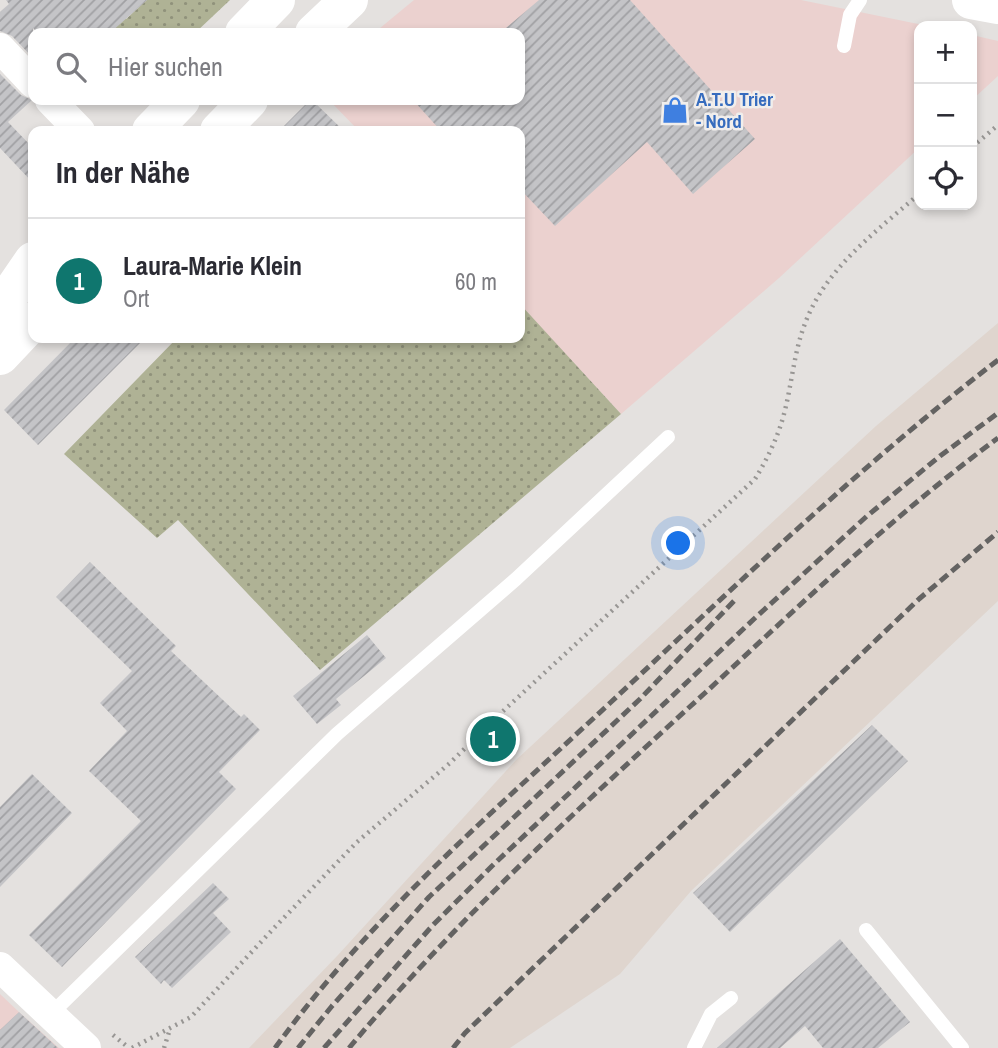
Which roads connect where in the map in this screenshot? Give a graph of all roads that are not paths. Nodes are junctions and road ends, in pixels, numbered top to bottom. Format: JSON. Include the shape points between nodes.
{"nodes":[{"id":1,"x":276,"y":0,"type":"edge"},
{"id":2,"x":349,"y":0,"type":"edge"},
{"id":3,"x":860,"y":0,"type":"edge"},
{"id":4,"x":971,"y":0,"type":"edge"},
{"id":5,"x":998,"y":5,"type":"edge"},
{"id":6,"x":249,"y":28,"type":"edge"},
{"id":7,"x":324,"y":28,"type":"edge"},
{"id":8,"x":844,"y":46,"type":"dead end"},
{"id":9,"x":0,"y":49,"type":"edge"},
{"id":10,"x":28,"y":78,"type":"edge"},
{"id":11,"x":55,"y":105,"type":"edge"},
{"id":12,"x":176,"y":105,"type":"edge"},
{"id":13,"x":244,"y":105,"type":"edge"},
{"id":14,"x":75,"y":126,"type":"edge"},
{"id":15,"x":156,"y":126,"type":"edge"},
{"id":16,"x":224,"y":126,"type":"edge"},
{"id":17,"x":28,"y":268,"type":"edge"},
{"id":18,"x":0,"y":309,"type":"edge"},
{"id":19,"x":28,"y":326,"type":"edge"},
{"id":20,"x":0,"y":356,"type":"edge"},
{"id":21,"x":668,"y":438,"type":"dead end"},
{"id":22,"x":866,"y":930,"type":"dead end"},
{"id":23,"x":0,"y":967,"type":"edge"},
{"id":24,"x":731,"y":998,"type":"dead end"},
{"id":25,"x":51,"y":1014,"type":"junction"},
{"id":26,"x":86,"y":1048,"type":"edge"},
{"id":27,"x":694,"y":1048,"type":"edge"},
{"id":28,"x":962,"y":1048,"type":"edge"}],
"edges":[{"from":1,"to":6,"type":"main road"},
{"from":2,"to":7,"type":"main road"},
{"from":3,"to":8,"type":"lane","via":[[850,15]]},
{"from":4,"to":5,"type":"main road"},
{"from":9,"to":10,"type":"street"},
{"from":11,"to":14,"type":"street"},
{"from":12,"to":15,"type":"main road"},
{"from":13,"to":16,"type":"main road"},
{"from":17,"to":18,"type":"main road"},
{"from":19,"to":20,"type":"main road"},
{"from":21,"to":25,"type":"lane","via":[[516,579],[337,734]]},
{"from":22,"to":28,"type":"lane"},
{"from":23,"to":25,"type":"street"},
{"from":24,"to":27,"type":"lane","via":[[711,1014]]},
{"from":25,"to":26,"type":"street"}]}
